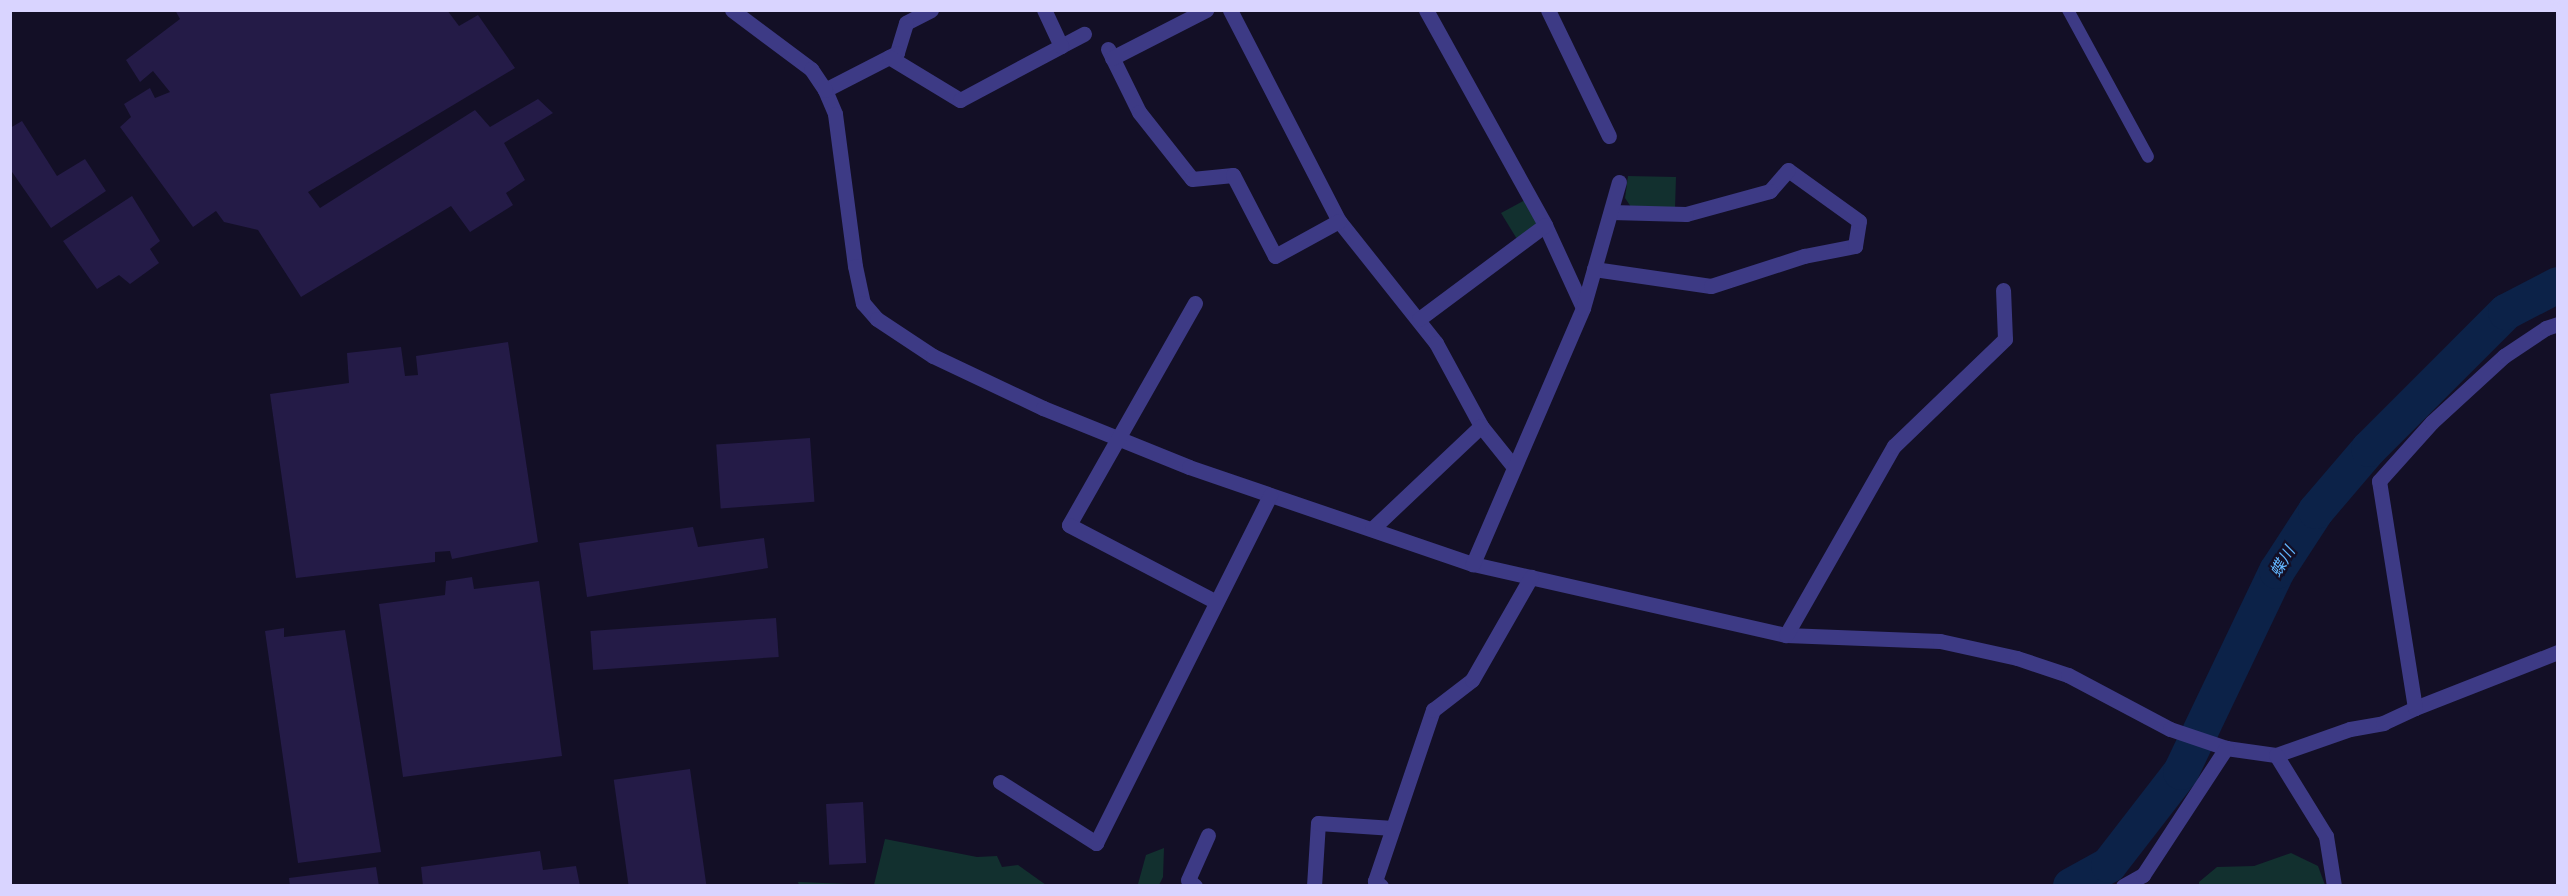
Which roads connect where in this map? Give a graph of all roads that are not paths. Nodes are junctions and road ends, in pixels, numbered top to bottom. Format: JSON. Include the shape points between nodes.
{"nodes":[{"id":1,"x":732,"y":10,"type":"edge"},
{"id":2,"x":931,"y":10,"type":"edge"},
{"id":3,"x":1044,"y":10,"type":"edge"},
{"id":4,"x":1206,"y":10,"type":"edge"},
{"id":5,"x":1230,"y":10,"type":"edge"},
{"id":6,"x":1426,"y":10,"type":"edge"},
{"id":7,"x":1548,"y":10,"type":"edge"},
{"id":8,"x":2068,"y":10,"type":"edge"},
{"id":9,"x":902,"y":17,"type":"edge"},
{"id":10,"x":1084,"y":34,"type":"dead end"},
{"id":11,"x":1061,"y":46,"type":"junction"},
{"id":12,"x":889,"y":57,"type":"junction"},
{"id":13,"x":825,"y":90,"type":"junction"},
{"id":14,"x":1609,"y":136,"type":"dead end"},
{"id":15,"x":2148,"y":157,"type":"dead end"},
{"id":16,"x":1620,"y":182,"type":"dead end"},
{"id":17,"x":1611,"y":212,"type":"junction"},
{"id":18,"x":1340,"y":221,"type":"junction"},
{"id":19,"x":1545,"y":225,"type":"junction"},
{"id":20,"x":1594,"y":268,"type":"junction"},
{"id":21,"x":2003,"y":290,"type":"dead end"},
{"id":22,"x":1195,"y":303,"type":"dead end"},
{"id":23,"x":1582,"y":308,"type":"junction"},
{"id":24,"x":1419,"y":319,"type":"junction"},
{"id":25,"x":2558,"y":324,"type":"edge"},
{"id":26,"x":1481,"y":426,"type":"junction"},
{"id":27,"x":1119,"y":439,"type":"junction"},
{"id":28,"x":1513,"y":466,"type":"junction"},
{"id":29,"x":1270,"y":495,"type":"junction"},
{"id":30,"x":1372,"y":529,"type":"junction"},
{"id":31,"x":1473,"y":564,"type":"junction"},
{"id":32,"x":1531,"y":577,"type":"junction"},
{"id":33,"x":1216,"y":602,"type":"junction"},
{"id":34,"x":1786,"y":635,"type":"junction"},
{"id":35,"x":2558,"y":652,"type":"edge"},
{"id":36,"x":2415,"y":708,"type":"junction"},
{"id":37,"x":2226,"y":748,"type":"junction"},
{"id":38,"x":2276,"y":755,"type":"junction"},
{"id":39,"x":1000,"y":782,"type":"dead end"},
{"id":40,"x":1393,"y":828,"type":"junction"},
{"id":41,"x":1208,"y":835,"type":"dead end"},
{"id":42,"x":1195,"y":885,"type":"edge"},
{"id":43,"x":1314,"y":885,"type":"edge"},
{"id":44,"x":1381,"y":885,"type":"edge"},
{"id":45,"x":2123,"y":885,"type":"edge"},
{"id":46,"x":2334,"y":885,"type":"edge"}],
"edges":[{"from":1,"to":13,"type":"street","via":[[811,69]]},
{"from":2,"to":9,"type":"street"},
{"from":3,"to":11,"type":"street"},
{"from":4,"to":18,"type":"street","via":[[1110,54],[1139,112],[1192,179],[1233,175],[1275,256]]},
{"from":5,"to":18,"type":"street"},
{"from":6,"to":19,"type":"street"},
{"from":7,"to":14,"type":"street"},
{"from":8,"to":15,"type":"lane"},
{"from":9,"to":12,"type":"street","via":[[897,53]]},
{"from":10,"to":11,"type":"street"},
{"from":11,"to":12,"type":"street","via":[[960,100]]},
{"from":12,"to":13,"type":"street"},
{"from":13,"to":27,"type":"street","via":[[835,114],[863,303],[877,319],[933,356]]},
{"from":16,"to":17,"type":"street"},
{"from":17,"to":20,"type":"street"},
{"from":17,"to":20,"type":"street","via":[[1686,214],[1770,191],[1788,170],[1859,221],[1855,246],[1804,256],[1711,286]]},
{"from":18,"to":24,"type":"street"},
{"from":19,"to":23,"type":"street"},
{"from":19,"to":24,"type":"street"},
{"from":20,"to":23,"type":"street"},
{"from":21,"to":34,"type":"street","via":[[2005,339],[1894,446]]},
{"from":22,"to":27,"type":"street"},
{"from":23,"to":28,"type":"street"},
{"from":24,"to":26,"type":"street"},
{"from":25,"to":36,"type":"street","via":[[2504,356],[2432,422],[2379,481]]},
{"from":26,"to":28,"type":"street"},
{"from":26,"to":30,"type":"street"},
{"from":27,"to":29,"type":"street"},
{"from":27,"to":33,"type":"street","via":[[1069,525]]},
{"from":28,"to":31,"type":"street"},
{"from":29,"to":30,"type":"street"},
{"from":29,"to":33,"type":"street"},
{"from":30,"to":31,"type":"street"},
{"from":31,"to":32,"type":"street"},
{"from":32,"to":34,"type":"street"},
{"from":32,"to":40,"type":"street","via":[[1472,680],[1433,710]]},
{"from":33,"to":39,"type":"street","via":[[1096,843]]},
{"from":34,"to":37,"type":"street","via":[[1940,641],[2017,658],[2068,675],[2170,729]]},
{"from":35,"to":36,"type":"street"},
{"from":36,"to":38,"type":"street","via":[[2383,723],[2350,729]]},
{"from":37,"to":38,"type":"street"},
{"from":37,"to":45,"type":"street","via":[[2142,875]]},
{"from":38,"to":46,"type":"street","via":[[2326,836]]},
{"from":40,"to":43,"type":"street","via":[[1318,823]]},
{"from":40,"to":44,"type":"street","via":[[1375,881]]},
{"from":41,"to":42,"type":"street","via":[[1188,880]]}]}
